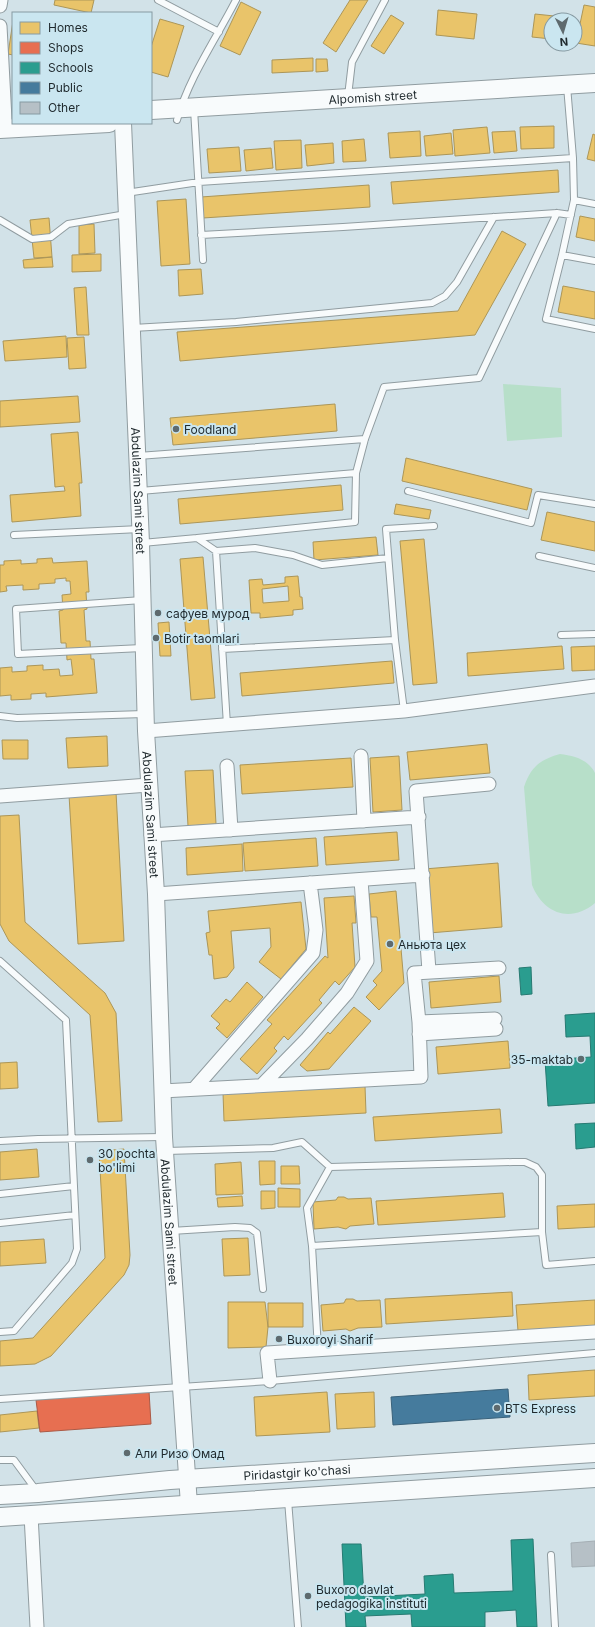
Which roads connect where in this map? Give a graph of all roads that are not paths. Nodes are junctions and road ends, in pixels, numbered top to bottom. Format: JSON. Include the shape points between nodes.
{"nodes":[{"id":1,"x":1,"y":0,"type":"edge"},
{"id":2,"x":158,"y":0,"type":"edge"},
{"id":3,"x":236,"y":0,"type":"edge"},
{"id":4,"x":385,"y":0,"type":"edge"},
{"id":5,"x":0,"y":6,"type":"edge"},
{"id":6,"x":0,"y":26,"type":"edge"},
{"id":7,"x":219,"y":32,"type":"junction"},
{"id":8,"x":595,"y":83,"type":"edge"},
{"id":9,"x":568,"y":91,"type":"junction"},
{"id":10,"x":595,"y":96,"type":"edge"},
{"id":11,"x":348,"y":98,"type":"junction"},
{"id":12,"x":152,"y":110,"type":"edge"},
{"id":13,"x":186,"y":114,"type":"junction"},
{"id":14,"x":152,"y":121,"type":"edge"},
{"id":15,"x":4,"y":123,"type":"edge"},
{"id":16,"x":123,"y":124,"type":"edge"},
{"id":17,"x":572,"y":158,"type":"junction"},
{"id":18,"x":199,"y":182,"type":"junction"},
{"id":19,"x":125,"y":194,"type":"junction"},
{"id":20,"x":574,"y":200,"type":"junction"},
{"id":21,"x":595,"y":204,"type":"edge"},
{"id":22,"x":556,"y":212,"type":"junction"},
{"id":23,"x":126,"y":214,"type":"junction"},
{"id":24,"x":571,"y":215,"type":"junction"},
{"id":25,"x":494,"y":217,"type":"junction"},
{"id":26,"x":0,"y":220,"type":"edge"},
{"id":27,"x":201,"y":235,"type":"junction"},
{"id":28,"x":562,"y":255,"type":"junction"},
{"id":29,"x":203,"y":260,"type":"dead end"},
{"id":30,"x":595,"y":261,"type":"edge"},
{"id":31,"x":131,"y":328,"type":"junction"},
{"id":32,"x":595,"y":329,"type":"edge"},
{"id":33,"x":365,"y":439,"type":"junction"},
{"id":34,"x":137,"y":456,"type":"junction"},
{"id":35,"x":356,"y":473,"type":"junction"},
{"id":36,"x":138,"y":491,"type":"junction"},
{"id":37,"x":408,"y":491,"type":"dead end"},
{"id":38,"x":595,"y":504,"type":"edge"},
{"id":39,"x":434,"y":526,"type":"dead end"},
{"id":40,"x":14,"y":535,"type":"dead end"},
{"id":41,"x":140,"y":536,"type":"junction"},
{"id":42,"x":197,"y":538,"type":"junction"},
{"id":43,"x":216,"y":551,"type":"junction"},
{"id":44,"x":539,"y":556,"type":"dead end"},
{"id":45,"x":388,"y":558,"type":"junction"},
{"id":46,"x":595,"y":568,"type":"edge"},
{"id":47,"x":142,"y":600,"type":"junction"},
{"id":48,"x":595,"y":634,"type":"edge"},
{"id":49,"x":561,"y":635,"type":"dead end"},
{"id":50,"x":395,"y":640,"type":"junction"},
{"id":51,"x":144,"y":648,"type":"junction"},
{"id":52,"x":222,"y":649,"type":"junction"},
{"id":53,"x":595,"y":686,"type":"edge"},
{"id":54,"x":404,"y":711,"type":"junction"},
{"id":55,"x":146,"y":714,"type":"junction"},
{"id":56,"x":0,"y":716,"type":"edge"},
{"id":57,"x":227,"y":725,"type":"junction"},
{"id":58,"x":146,"y":731,"type":"junction"},
{"id":59,"x":361,"y":756,"type":"dead end"},
{"id":60,"x":227,"y":766,"type":"dead end"},
{"id":61,"x":489,"y":784,"type":"dead end"},
{"id":62,"x":149,"y":785,"type":"junction"},
{"id":63,"x":0,"y":796,"type":"edge"},
{"id":64,"x":419,"y":817,"type":"junction"},
{"id":65,"x":364,"y":821,"type":"junction"},
{"id":66,"x":231,"y":830,"type":"junction"},
{"id":67,"x":151,"y":835,"type":"junction"},
{"id":68,"x":423,"y":875,"type":"junction"},
{"id":69,"x":361,"y":880,"type":"junction"},
{"id":70,"x":310,"y":883,"type":"junction"},
{"id":71,"x":156,"y":894,"type":"junction"},
{"id":72,"x":0,"y":961,"type":"edge"},
{"id":73,"x":500,"y":968,"type":"dead end"},
{"id":74,"x":429,"y":971,"type":"junction"},
{"id":75,"x":495,"y":1024,"type":"dead end"},
{"id":76,"x":419,"y":1028,"type":"junction"},
{"id":77,"x":262,"y":1085,"type":"junction"},
{"id":78,"x":194,"y":1089,"type":"junction"},
{"id":79,"x":162,"y":1091,"type":"junction"},
{"id":80,"x":72,"y":1139,"type":"junction"},
{"id":81,"x":0,"y":1141,"type":"edge"},
{"id":82,"x":165,"y":1144,"type":"junction"},
{"id":83,"x":330,"y":1167,"type":"junction"},
{"id":84,"x":74,"y":1186,"type":"junction"},
{"id":85,"x":0,"y":1194,"type":"edge"},
{"id":86,"x":75,"y":1215,"type":"junction"},
{"id":87,"x":0,"y":1222,"type":"edge"},
{"id":88,"x":170,"y":1231,"type":"junction"},
{"id":89,"x":542,"y":1232,"type":"junction"},
{"id":90,"x":312,"y":1246,"type":"junction"},
{"id":91,"x":595,"y":1261,"type":"edge"},
{"id":92,"x":263,"y":1289,"type":"dead end"},
{"id":93,"x":0,"y":1332,"type":"edge"},
{"id":94,"x":595,"y":1332,"type":"edge"},
{"id":95,"x":318,"y":1349,"type":"junction"},
{"id":96,"x":595,"y":1353,"type":"edge"},
{"id":97,"x":270,"y":1381,"type":"junction"},
{"id":98,"x":180,"y":1387,"type":"junction"},
{"id":99,"x":0,"y":1399,"type":"edge"},
{"id":100,"x":595,"y":1453,"type":"edge"},
{"id":101,"x":0,"y":1460,"type":"edge"},
{"id":102,"x":595,"y":1478,"type":"edge"},
{"id":103,"x":188,"y":1480,"type":"junction"},
{"id":104,"x":38,"y":1492,"type":"junction"},
{"id":105,"x":0,"y":1494,"type":"edge"},
{"id":106,"x":288,"y":1498,"type":"junction"},
{"id":107,"x":189,"y":1505,"type":"junction"},
{"id":108,"x":31,"y":1515,"type":"junction"},
{"id":109,"x":0,"y":1517,"type":"edge"},
{"id":110,"x":551,"y":1555,"type":"dead end"},
{"id":111,"x":37,"y":1627,"type":"edge"},
{"id":112,"x":298,"y":1627,"type":"edge"},
{"id":113,"x":555,"y":1627,"type":"edge"}],
"edges":[{"from":1,"to":5,"type":"street"},
{"from":2,"to":7,"type":"lane"},
{"from":3,"to":7,"type":"lane"},
{"from":4,"to":11,"type":"lane","via":[[352,62]]},
{"from":6,"to":15,"type":"street"},
{"from":7,"to":13,"type":"lane","via":[[203,60]]},
{"from":8,"to":9,"type":"main road","name":"Alpomish street"},
{"from":9,"to":10,"type":"main road","name":"Alpomish street"},
{"from":9,"to":11,"type":"main road","name":"Alpomish street"},
{"from":9,"to":13,"type":"main road","name":"Alpomish street"},
{"from":9,"to":17,"type":"lane"},
{"from":11,"to":13,"type":"main road","name":"Alpomish street"},
{"from":12,"to":13,"type":"main road","name":"Alpomish street"},
{"from":13,"to":14,"type":"main road","name":"Alpomish street"},
{"from":13,"to":18,"type":"lane"},
{"from":16,"to":19,"type":"street","name":"Abdulazim Sami street"},
{"from":17,"to":18,"type":"lane"},
{"from":17,"to":20,"type":"lane"},
{"from":18,"to":19,"type":"lane"},
{"from":18,"to":27,"type":"lane"},
{"from":19,"to":23,"type":"street","name":"Abdulazim Sami street"},
{"from":20,"to":21,"type":"lane"},
{"from":20,"to":24,"type":"lane"},
{"from":22,"to":24,"type":"lane"},
{"from":22,"to":25,"type":"lane"},
{"from":22,"to":33,"type":"lane","via":[[479,378],[384,387]]},
{"from":23,"to":26,"type":"lane","via":[[68,224],[51,237],[32,239]]},
{"from":23,"to":31,"type":"street","name":"Abdulazim Sami street"},
{"from":24,"to":28,"type":"lane"},
{"from":25,"to":27,"type":"lane"},
{"from":25,"to":31,"type":"lane","via":[[457,282],[445,296],[432,303],[236,322]]},
{"from":27,"to":29,"type":"lane"},
{"from":28,"to":30,"type":"lane"},
{"from":28,"to":32,"type":"lane","via":[[546,319]]},
{"from":31,"to":34,"type":"street","name":"Abdulazim Sami street"},
{"from":33,"to":34,"type":"lane"},
{"from":33,"to":35,"type":"lane"},
{"from":34,"to":36,"type":"street","name":"Abdulazim Sami street"},
{"from":35,"to":36,"type":"lane"},
{"from":35,"to":42,"type":"lane","via":[[355,522]]},
{"from":36,"to":41,"type":"street","name":"Abdulazim Sami street"},
{"from":37,"to":38,"type":"lane","via":[[531,523],[538,495]]},
{"from":39,"to":45,"type":"lane","via":[[386,529]]},
{"from":40,"to":41,"type":"lane"},
{"from":41,"to":42,"type":"lane"},
{"from":41,"to":47,"type":"street","name":"Abdulazim Sami street"},
{"from":42,"to":43,"type":"lane"},
{"from":43,"to":45,"type":"lane","via":[[255,548],[293,555],[322,565]]},
{"from":43,"to":52,"type":"lane"},
{"from":44,"to":46,"type":"lane"},
{"from":45,"to":50,"type":"lane"},
{"from":47,"to":51,"type":"street","name":"Abdulazim Sami street"},
{"from":47,"to":51,"type":"lane","via":[[16,609],[18,654]]},
{"from":48,"to":49,"type":"lane"},
{"from":50,"to":52,"type":"lane"},
{"from":50,"to":54,"type":"lane"},
{"from":51,"to":55,"type":"street","name":"Abdulazim Sami street"},
{"from":52,"to":57,"type":"lane"},
{"from":53,"to":54,"type":"street"},
{"from":54,"to":57,"type":"street"},
{"from":55,"to":56,"type":"lane","via":[[17,718]]},
{"from":55,"to":58,"type":"street","name":"Abdulazim Sami street"},
{"from":57,"to":58,"type":"street"},
{"from":58,"to":62,"type":"street","name":"Abdulazim Sami street"},
{"from":59,"to":65,"type":"street"},
{"from":60,"to":66,"type":"street"},
{"from":61,"to":64,"type":"street","via":[[416,791]]},
{"from":62,"to":63,"type":"street"},
{"from":62,"to":67,"type":"street","name":"Abdulazim Sami street"},
{"from":64,"to":65,"type":"street"},
{"from":64,"to":68,"type":"street"},
{"from":65,"to":66,"type":"street"},
{"from":66,"to":67,"type":"street"},
{"from":67,"to":71,"type":"street","name":"Abdulazim Sami street"},
{"from":68,"to":69,"type":"street"},
{"from":68,"to":74,"type":"street"},
{"from":69,"to":70,"type":"street"},
{"from":69,"to":77,"type":"street","via":[[367,962],[347,993]]},
{"from":70,"to":71,"type":"street"},
{"from":70,"to":78,"type":"street","via":[[316,930],[314,953]]},
{"from":71,"to":79,"type":"street","name":"Abdulazim Sami street"},
{"from":72,"to":80,"type":"lane","via":[[66,1020]]},
{"from":73,"to":74,"type":"street"},
{"from":74,"to":76,"type":"street","via":[[414,973]]},
{"from":75,"to":76,"type":"street"},
{"from":76,"to":77,"type":"street","via":[[420,1077]]},
{"from":77,"to":78,"type":"street"},
{"from":78,"to":79,"type":"street"},
{"from":79,"to":82,"type":"street","name":"Abdulazim Sami street"},
{"from":80,"to":81,"type":"lane"},
{"from":80,"to":82,"type":"lane"},
{"from":80,"to":84,"type":"lane"},
{"from":82,"to":83,"type":"lane","via":[[273,1148],[302,1142]]},
{"from":82,"to":88,"type":"street","name":"Abdulazim Sami street"},
{"from":83,"to":89,"type":"lane","via":[[525,1162],[536,1167],[542,1175]]},
{"from":83,"to":90,"type":"lane","via":[[307,1208]]},
{"from":84,"to":85,"type":"lane"},
{"from":84,"to":86,"type":"lane"},
{"from":86,"to":87,"type":"lane"},
{"from":86,"to":93,"type":"lane","via":[[77,1249],[72,1262],[14,1331]]},
{"from":88,"to":92,"type":"lane","via":[[250,1228],[256,1233]]},
{"from":88,"to":98,"type":"street","name":"Abdulazim Sami street"},
{"from":89,"to":90,"type":"lane"},
{"from":89,"to":91,"type":"lane","via":[[546,1265]]},
{"from":90,"to":95,"type":"lane"},
{"from":94,"to":95,"type":"street"},
{"from":95,"to":97,"type":"street","via":[[267,1353]]},
{"from":96,"to":97,"type":"lane"},
{"from":97,"to":98,"type":"lane"},
{"from":98,"to":99,"type":"lane"},
{"from":98,"to":103,"type":"street","name":"Abdulazim Sami street"},
{"from":100,"to":103,"type":"main road","name":"Piridastgir ko'chasi"},
{"from":101,"to":104,"type":"lane","via":[[14,1460]]},
{"from":102,"to":106,"type":"main road"},
{"from":103,"to":104,"type":"main road","name":"Piridastgir ko'chasi"},
{"from":103,"to":107,"type":"street","name":"Abdulazim Sami street"},
{"from":104,"to":105,"type":"main road","name":"Piridastgir ko'chasi"},
{"from":106,"to":107,"type":"main road"},
{"from":106,"to":112,"type":"lane"},
{"from":107,"to":108,"type":"main road"},
{"from":108,"to":109,"type":"main road"},
{"from":108,"to":111,"type":"street"},
{"from":110,"to":113,"type":"lane"}]}
